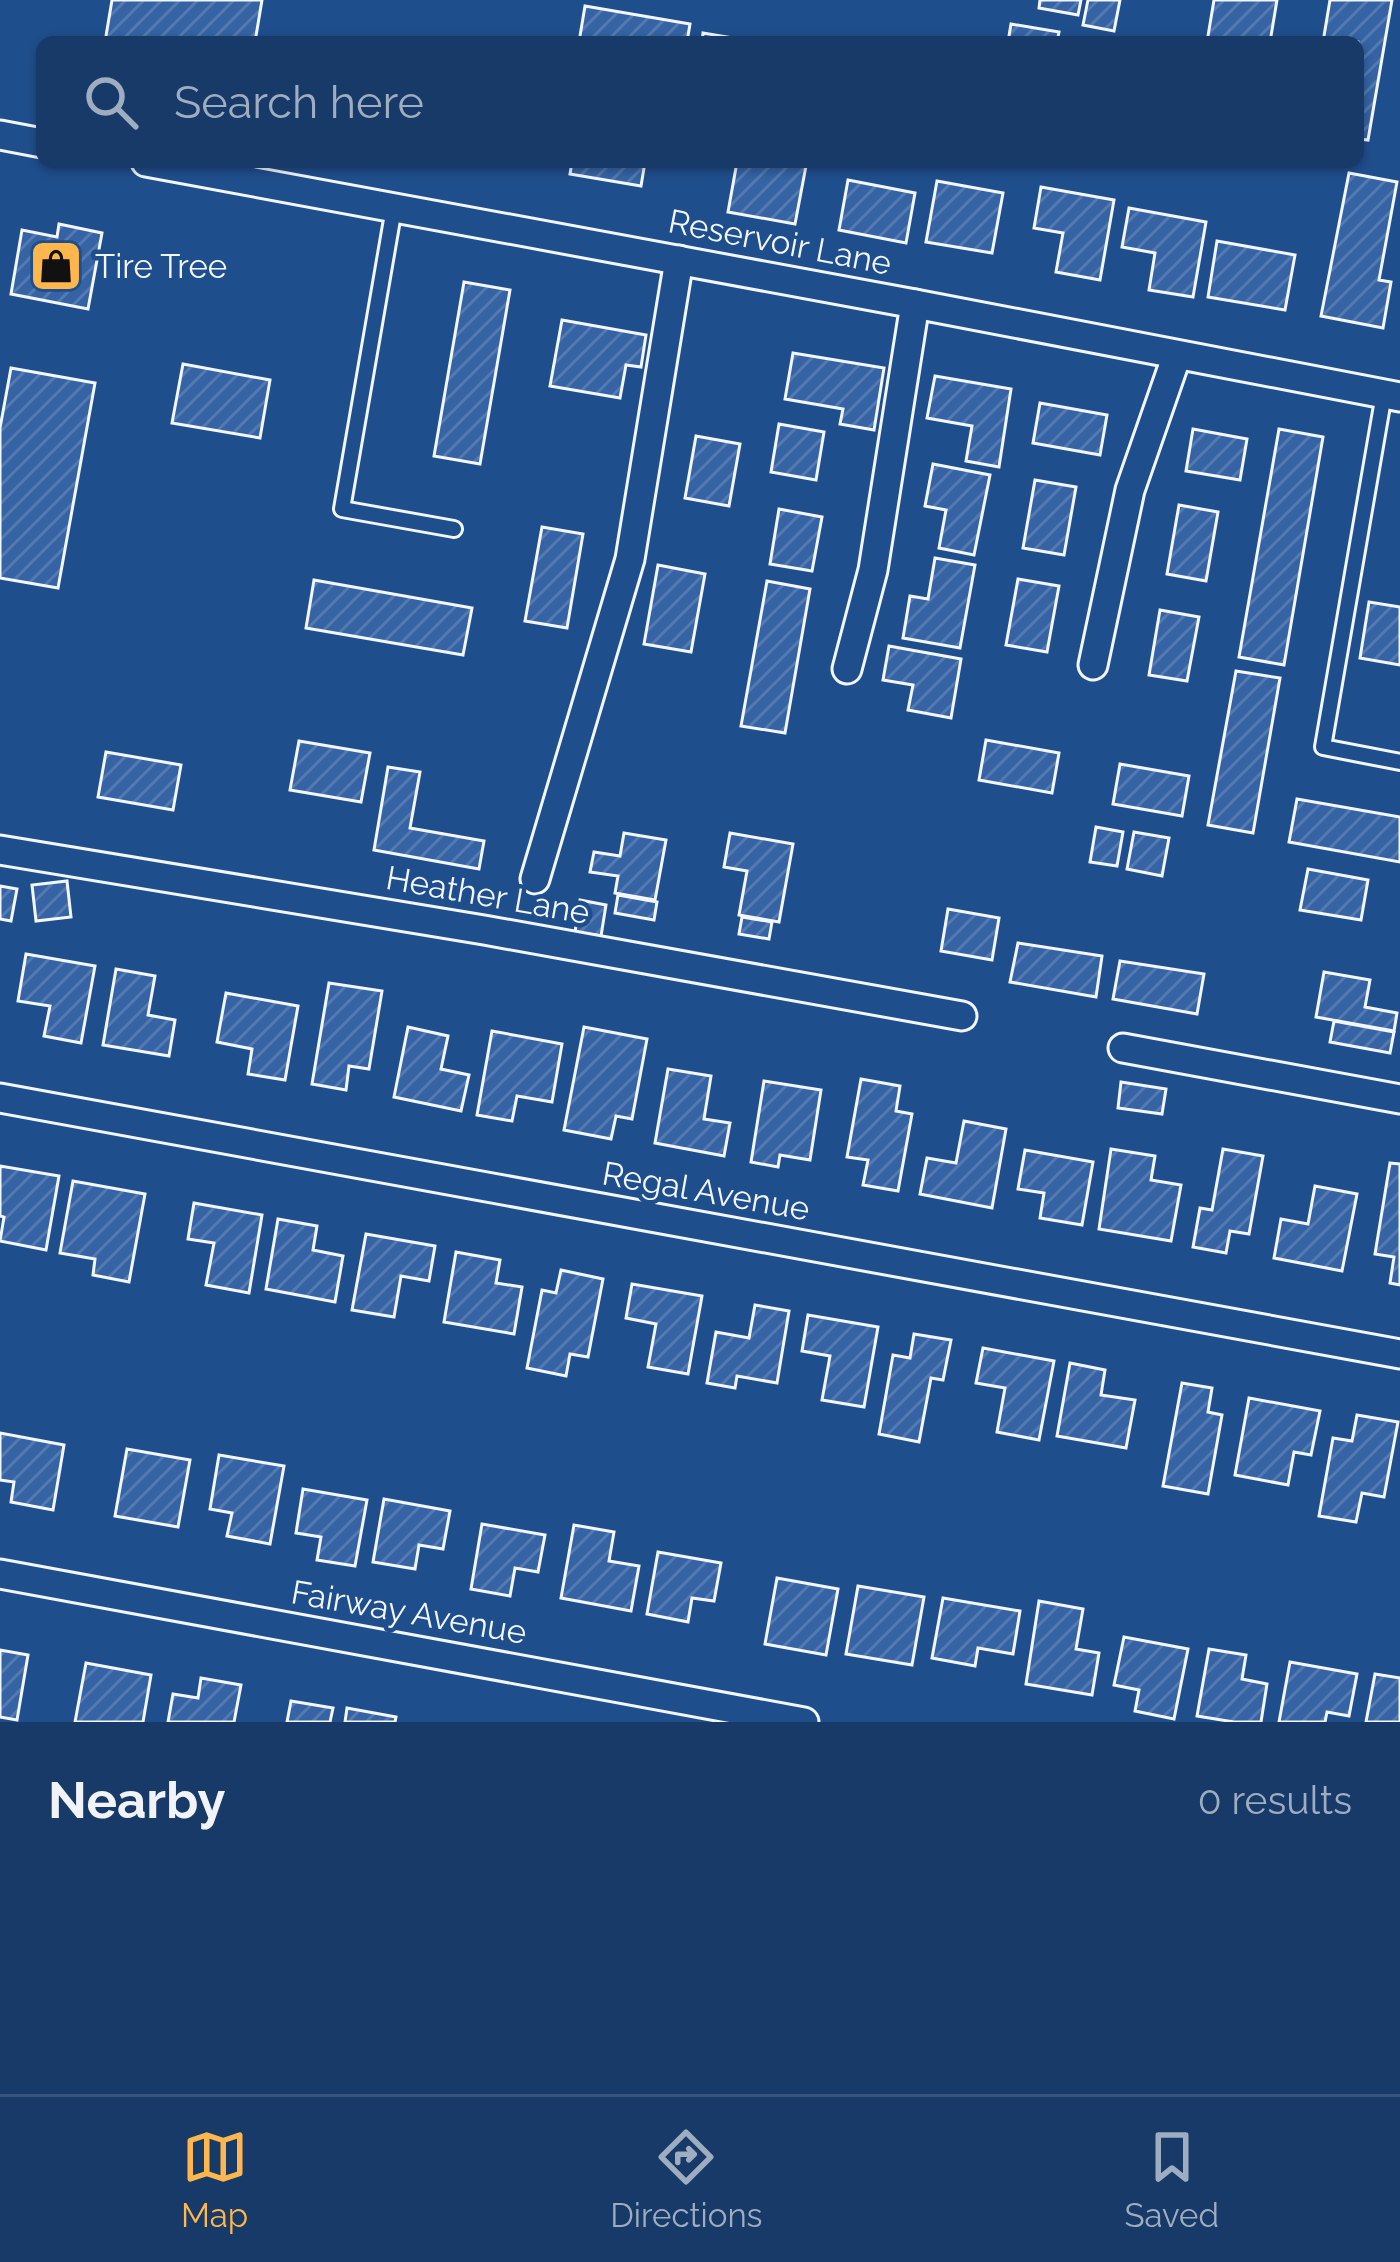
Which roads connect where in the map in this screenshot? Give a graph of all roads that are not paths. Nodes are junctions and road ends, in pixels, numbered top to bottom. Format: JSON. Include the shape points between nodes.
{"nodes":[{"id":1,"x":0,"y":135,"type":"edge"},
{"id":2,"x":36,"y":141,"type":"edge"},
{"id":3,"x":178,"y":168,"type":"edge"},
{"id":4,"x":394,"y":208,"type":"junction"},
{"id":5,"x":679,"y":260,"type":"junction"},
{"id":6,"x":915,"y":304,"type":"junction"},
{"id":7,"x":1177,"y":355,"type":"junction"},
{"id":8,"x":1392,"y":396,"type":"edge"},
{"id":9,"x":454,"y":529,"type":"dead end"},
{"id":10,"x":1093,"y":664,"type":"dead end"},
{"id":11,"x":847,"y":669,"type":"dead end"},
{"id":12,"x":1400,"y":761,"type":"edge"},
{"id":13,"x":0,"y":850,"type":"edge"},
{"id":14,"x":535,"y":879,"type":"dead end"},
{"id":15,"x":962,"y":1016,"type":"dead end"},
{"id":16,"x":1123,"y":1048,"type":"dead end"},
{"id":17,"x":0,"y":1098,"type":"edge"},
{"id":18,"x":1400,"y":1099,"type":"edge"},
{"id":19,"x":1400,"y":1354,"type":"edge"},
{"id":20,"x":0,"y":1574,"type":"edge"},
{"id":21,"x":805,"y":1722,"type":"edge"}],
"edges":[{"from":1,"to":2,"type":"street"},
{"from":3,"to":4,"type":"street","name":"Reservoir Lane"},
{"from":4,"to":5,"type":"street","name":"Reservoir Lane"},
{"from":4,"to":9,"type":"lane","via":[[341,509]]},
{"from":5,"to":6,"type":"street","name":"Reservoir Lane"},
{"from":5,"to":14,"type":"street","via":[[630,560]]},
{"from":6,"to":7,"type":"street","name":"Reservoir Lane"},
{"from":6,"to":11,"type":"street","via":[[873,570]]},
{"from":7,"to":8,"type":"street","name":"Reservoir Lane"},
{"from":7,"to":10,"type":"street","via":[[1130,490]]},
{"from":8,"to":12,"type":"lane","via":[[1323,747]]},
{"from":13,"to":15,"type":"street","name":"Heather Lane"},
{"from":16,"to":18,"type":"street"},
{"from":17,"to":19,"type":"street","name":"Regal Avenue"},
{"from":20,"to":21,"type":"street","name":"Fairway Avenue"}]}
